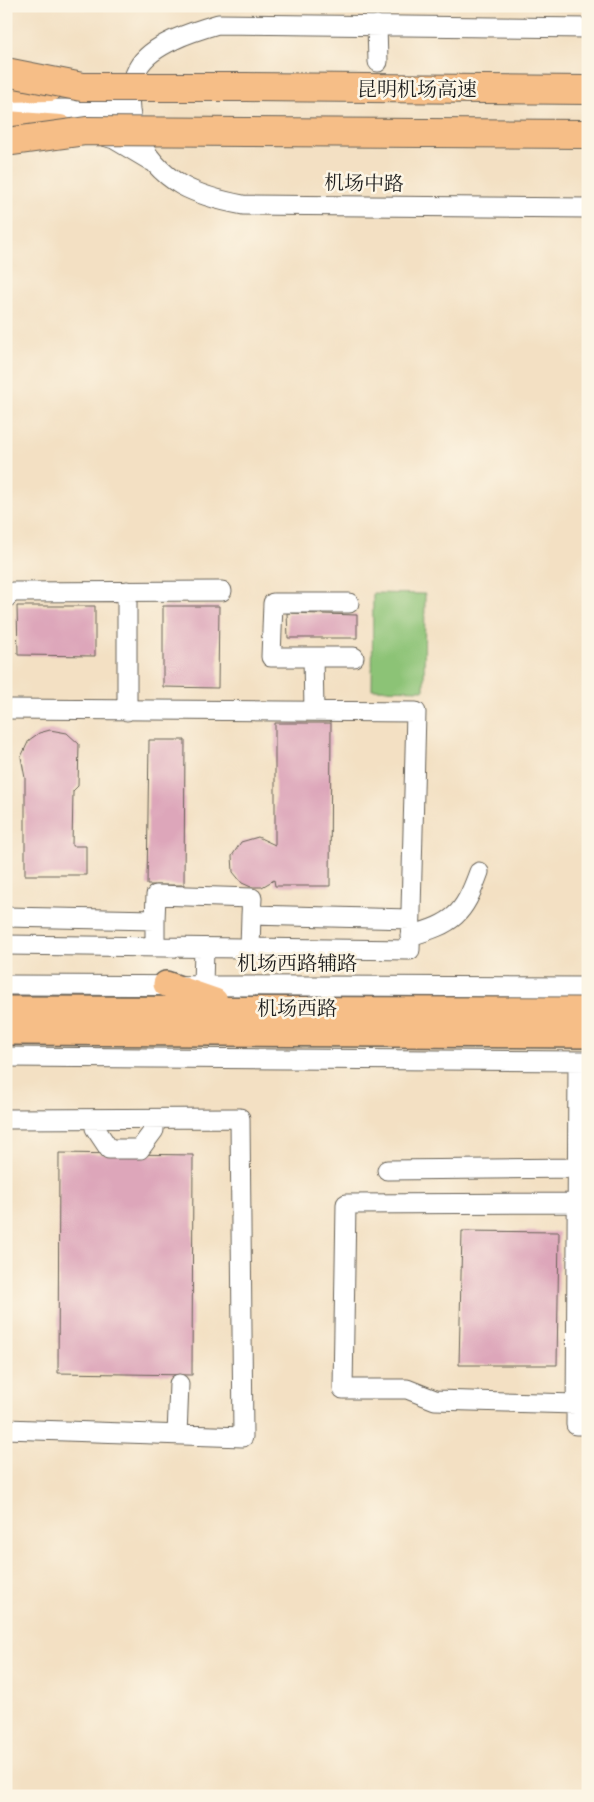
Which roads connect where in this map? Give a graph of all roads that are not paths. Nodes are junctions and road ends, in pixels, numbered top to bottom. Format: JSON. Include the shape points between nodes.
{"nodes":[{"id":1,"x":377,"y":25,"type":"junction"},
{"id":2,"x":588,"y":28,"type":"edge"},
{"id":3,"x":378,"y":62,"type":"dead end"},
{"id":4,"x":138,"y":67,"type":"junction"},
{"id":5,"x":6,"y":72,"type":"edge"},
{"id":6,"x":6,"y":87,"type":"edge"},
{"id":7,"x":82,"y":87,"type":"junction"},
{"id":8,"x":588,"y":90,"type":"edge"},
{"id":9,"x":129,"y":108,"type":"junction"},
{"id":10,"x":6,"y":110,"type":"edge"},
{"id":11,"x":6,"y":125,"type":"edge"},
{"id":12,"x":86,"y":131,"type":"junction"},
{"id":13,"x":588,"y":134,"type":"edge"},
{"id":14,"x":6,"y":136,"type":"edge"},
{"id":15,"x":6,"y":142,"type":"edge"},
{"id":16,"x":152,"y":162,"type":"junction"},
{"id":17,"x":588,"y":208,"type":"edge"},
{"id":18,"x":222,"y":591,"type":"dead end"},
{"id":19,"x":128,"y":592,"type":"junction"},
{"id":20,"x":6,"y":598,"type":"edge"},
{"id":21,"x":349,"y":603,"type":"dead end"},
{"id":22,"x":313,"y":657,"type":"junction"},
{"id":23,"x":354,"y":657,"type":"dead end"},
{"id":24,"x":6,"y":709,"type":"edge"},
{"id":25,"x":127,"y":711,"type":"junction"},
{"id":26,"x":314,"y":712,"type":"junction"},
{"id":27,"x":479,"y":872,"type":"dead end"},
{"id":28,"x":251,"y":915,"type":"junction"},
{"id":29,"x":6,"y":917,"type":"edge"},
{"id":30,"x":155,"y":920,"type":"junction"},
{"id":31,"x":410,"y":927,"type":"junction"},
{"id":32,"x":6,"y":945,"type":"edge"},
{"id":33,"x":156,"y":947,"type":"junction"},
{"id":34,"x":250,"y":948,"type":"junction"},
{"id":35,"x":204,"y":949,"type":"junction"},
{"id":36,"x":166,"y":984,"type":"junction"},
{"id":37,"x":6,"y":985,"type":"edge"},
{"id":38,"x":203,"y":985,"type":"junction"},
{"id":39,"x":588,"y":987,"type":"edge"},
{"id":40,"x":6,"y":1008,"type":"edge"},
{"id":41,"x":237,"y":1008,"type":"junction"},
{"id":42,"x":588,"y":1010,"type":"edge"},
{"id":43,"x":6,"y":1032,"type":"edge"},
{"id":44,"x":588,"y":1035,"type":"edge"},
{"id":45,"x":6,"y":1057,"type":"edge"},
{"id":46,"x":583,"y":1061,"type":"edge"},
{"id":47,"x":584,"y":1118,"type":"edge"},
{"id":48,"x":6,"y":1119,"type":"edge"},
{"id":49,"x":95,"y":1119,"type":"junction"},
{"id":50,"x":154,"y":1119,"type":"junction"},
{"id":51,"x":579,"y":1168,"type":"junction"},
{"id":52,"x":387,"y":1170,"type":"dead end"},
{"id":53,"x":579,"y":1203,"type":"junction"},
{"id":54,"x":179,"y":1384,"type":"dead end"},
{"id":55,"x":576,"y":1404,"type":"junction"},
{"id":56,"x":588,"y":1425,"type":"edge"},
{"id":57,"x":6,"y":1429,"type":"edge"},
{"id":58,"x":177,"y":1435,"type":"junction"}],
"edges":[{"from":1,"to":2,"type":"street"},
{"from":1,"to":3,"type":"street"},
{"from":1,"to":4,"type":"street","via":[[218,24],[174,40],[152,53]]},
{"from":4,"to":6,"type":"street","via":[[95,85]]},
{"from":4,"to":9,"type":"street","name":"机场中路"},
{"from":5,"to":7,"type":"highway","bridge":true},
{"from":6,"to":7,"type":"highway","bridge":true},
{"from":7,"to":8,"type":"highway","name":"昆明机场高速","bridge":true},
{"from":9,"to":10,"type":"street"},
{"from":9,"to":16,"type":"street","name":"机场中路","via":[[135,132]]},
{"from":11,"to":12,"type":"highway","bridge":true},
{"from":12,"to":13,"type":"highway","bridge":true},
{"from":12,"to":15,"type":"highway","bridge":true},
{"from":14,"to":16,"type":"street","name":"机场中路","via":[[95,134],[114,139]]},
{"from":16,"to":17,"type":"street","name":"机场中路","via":[[193,191],[243,205]]},
{"from":18,"to":19,"type":"street"},
{"from":19,"to":20,"type":"street","via":[[12,592]]},
{"from":19,"to":25,"type":"street"},
{"from":21,"to":22,"type":"street","via":[[273,603],[271,657]]},
{"from":22,"to":23,"type":"street"},
{"from":22,"to":26,"type":"street"},
{"from":24,"to":25,"type":"street"},
{"from":25,"to":26,"type":"street"},
{"from":26,"to":31,"type":"street","via":[[416,712]]},
{"from":27,"to":31,"type":"street","via":[[469,898],[453,919],[436,928]]},
{"from":28,"to":30,"type":"street","via":[[252,898],[156,895]]},
{"from":28,"to":31,"type":"street"},
{"from":28,"to":34,"type":"street"},
{"from":29,"to":30,"type":"street"},
{"from":30,"to":33,"type":"street"},
{"from":31,"to":34,"type":"street","via":[[410,950]]},
{"from":32,"to":33,"type":"street"},
{"from":33,"to":35,"type":"street"},
{"from":34,"to":35,"type":"street"},
{"from":35,"to":38,"type":"street"},
{"from":36,"to":37,"type":"street","name":"机场西路辅路"},
{"from":36,"to":38,"type":"street","name":"机场西路辅路"},
{"from":36,"to":41,"type":"main road"},
{"from":38,"to":39,"type":"street","name":"机场西路辅路"},
{"from":40,"to":41,"type":"main road","name":"机场西路"},
{"from":41,"to":42,"type":"main road","name":"机场西路"},
{"from":43,"to":44,"type":"main road","name":"机场西路"},
{"from":45,"to":46,"type":"street"},
{"from":46,"to":47,"type":"street"},
{"from":47,"to":51,"type":"street"},
{"from":48,"to":49,"type":"street"},
{"from":49,"to":50,"type":"street"},
{"from":49,"to":50,"type":"street","via":[[95,1128],[109,1149],[140,1149],[154,1130]]},
{"from":50,"to":58,"type":"street","via":[[240,1118],[243,1437]]},
{"from":51,"to":52,"type":"street"},
{"from":51,"to":53,"type":"street"},
{"from":53,"to":55,"type":"street"},
{"from":53,"to":55,"type":"street","via":[[346,1204],[343,1389],[407,1389],[435,1400]]},
{"from":54,"to":58,"type":"street"},
{"from":55,"to":56,"type":"street","via":[[576,1425]]},
{"from":57,"to":58,"type":"street"}]}
